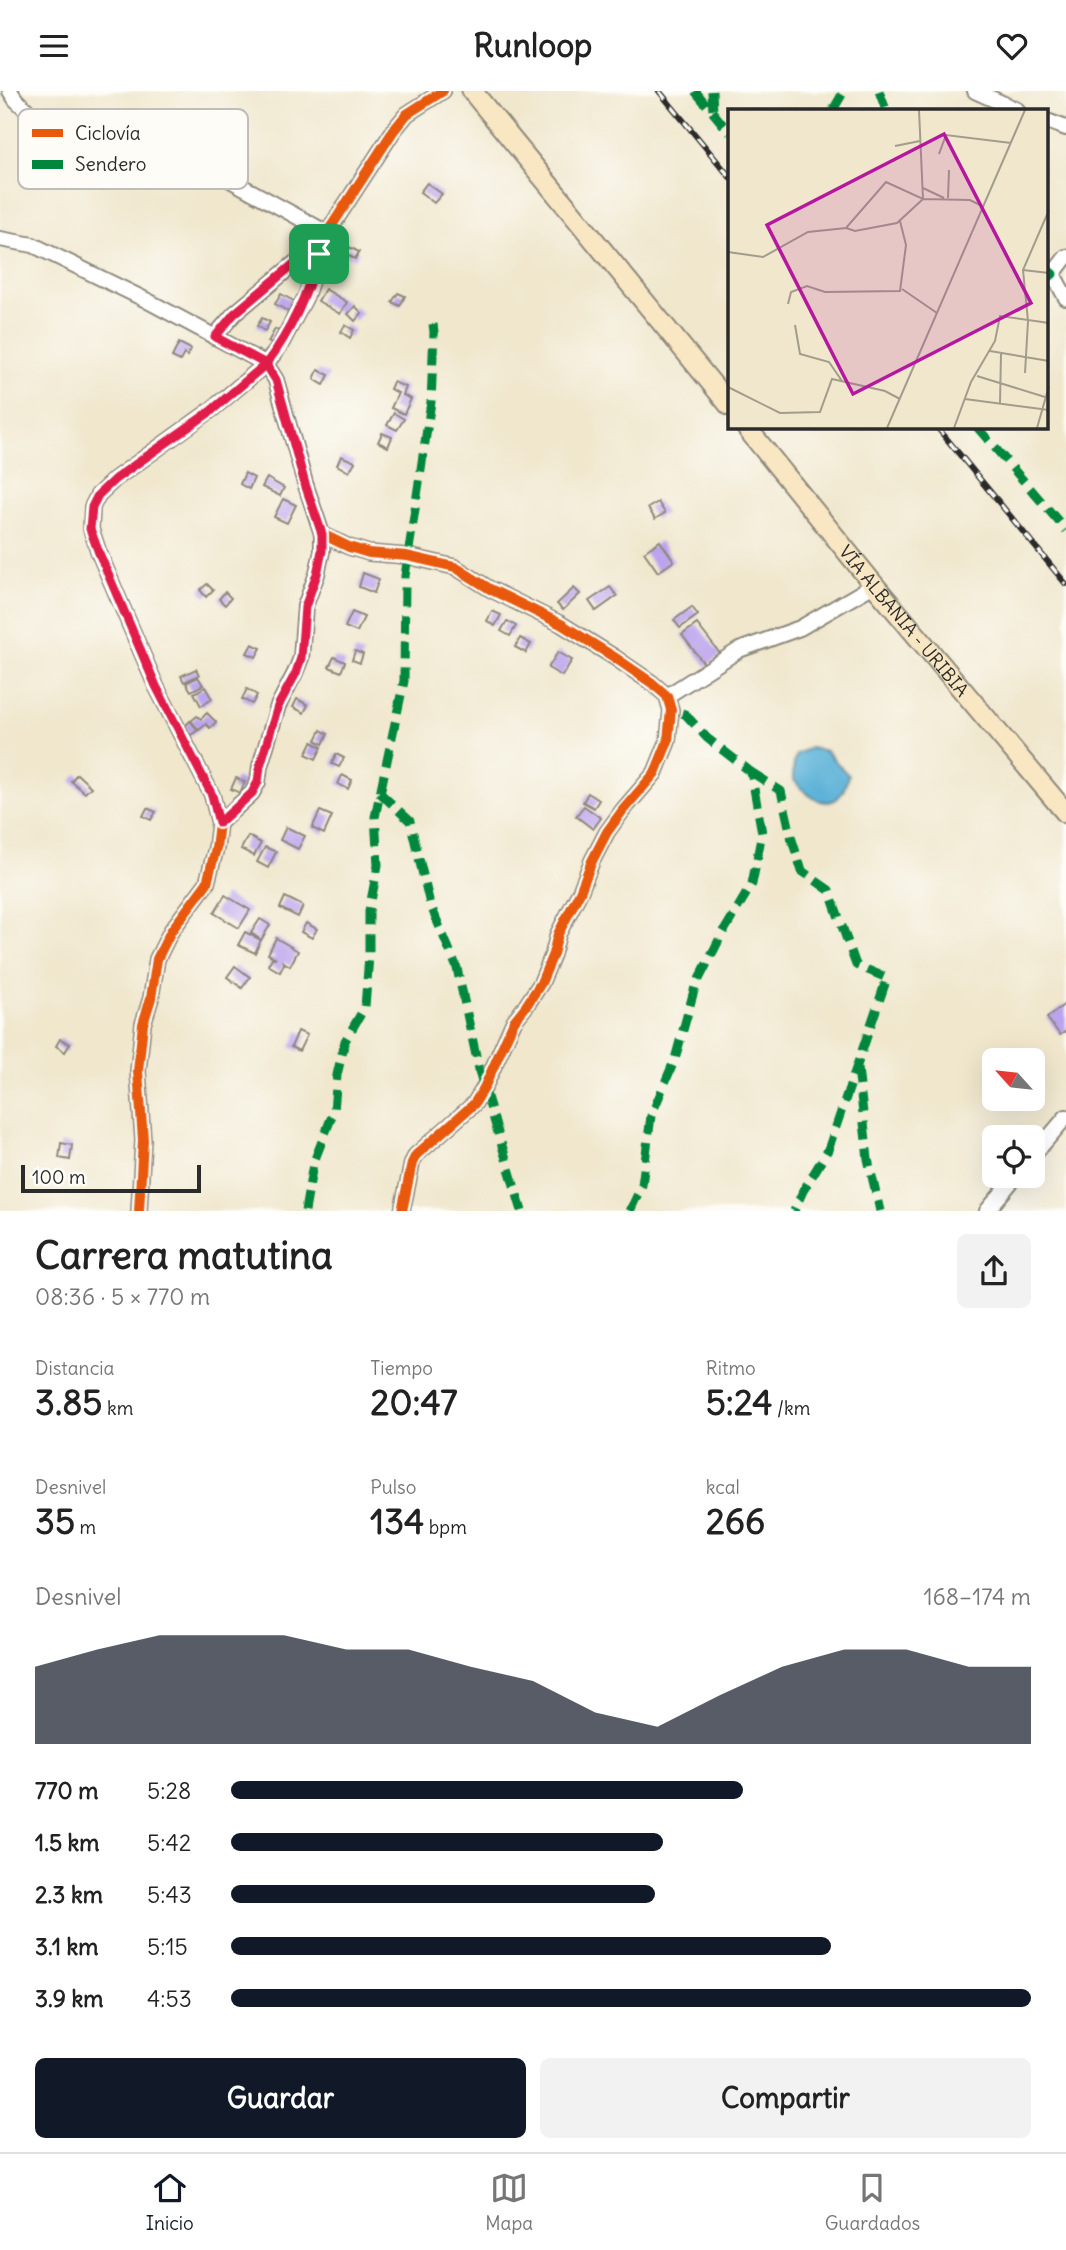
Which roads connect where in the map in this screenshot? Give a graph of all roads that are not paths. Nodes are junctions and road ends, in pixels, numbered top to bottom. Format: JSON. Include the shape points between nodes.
{"nodes":[{"id":1,"x":10,"y":91,"type":"edge"},
{"id":2,"x":443,"y":91,"type":"edge"},
{"id":3,"x":472,"y":91,"type":"edge"},
{"id":4,"x":975,"y":91,"type":"edge"},
{"id":5,"x":26,"y":109,"type":"edge"},
{"id":6,"x":1015,"y":109,"type":"edge"},
{"id":7,"x":1048,"y":121,"type":"edge"},
{"id":8,"x":1066,"y":128,"type":"edge"},
{"id":9,"x":247,"y":189,"type":"edge"},
{"id":10,"x":327,"y":233,"type":"junction"},
{"id":11,"x":0,"y":239,"type":"edge"},
{"id":12,"x":319,"y":254,"type":"junction"},
{"id":13,"x":1066,"y":257,"type":"edge"},
{"id":14,"x":1066,"y":298,"type":"edge"},
{"id":15,"x":215,"y":337,"type":"junction"},
{"id":16,"x":266,"y":364,"type":"junction"},
{"id":17,"x":728,"y":405,"type":"edge"},
{"id":18,"x":748,"y":429,"type":"edge"},
{"id":19,"x":322,"y":534,"type":"junction"},
{"id":20,"x":874,"y":585,"type":"junction"},
{"id":21,"x":667,"y":696,"type":"junction"},
{"id":22,"x":1066,"y":813,"type":"edge"},
{"id":23,"x":219,"y":823,"type":"junction"},
{"id":24,"x":1066,"y":1117,"type":"edge"},
{"id":25,"x":1045,"y":1142,"type":"edge"},
{"id":26,"x":1006,"y":1188,"type":"edge"},
{"id":27,"x":139,"y":1210,"type":"edge"},
{"id":28,"x":402,"y":1210,"type":"edge"},
{"id":29,"x":987,"y":1210,"type":"edge"}],
"edges":[{"from":1,"to":5,"type":"street"},
{"from":2,"to":10,"type":"street","via":[[407,114]]},
{"from":3,"to":17,"type":"main road"},
{"from":4,"to":6,"type":"street"},
{"from":7,"to":8,"type":"street"},
{"from":9,"to":10,"type":"street"},
{"from":10,"to":12,"type":"street"},
{"from":11,"to":15,"type":"street","via":[[33,245]]},
{"from":12,"to":15,"type":"street","via":[[295,263],[234,314]]},
{"from":12,"to":16,"type":"street","via":[[306,296]]},
{"from":13,"to":14,"type":"street","via":[[1053,274]]},
{"from":15,"to":16,"type":"street"},
{"from":16,"to":19,"type":"street","via":[[276,380]]},
{"from":16,"to":23,"type":"street","via":[[211,411],[115,479],[92,507],[90,529],[99,553],[156,686],[212,795]]},
{"from":18,"to":20,"type":"main road","name":"VÍA ALBANIA - URIBIA"},
{"from":19,"to":21,"type":"street","via":[[369,553],[455,567],[561,624]]},
{"from":19,"to":23,"type":"street","via":[[317,574],[305,607],[301,658],[278,706],[258,782]]},
{"from":20,"to":21,"type":"street","via":[[800,628],[739,650]]},
{"from":20,"to":22,"type":"main road","name":"VÍA ALBANIA - URIBIA"},
{"from":21,"to":28,"type":"street","via":[[671,710],[668,741],[655,773],[615,821],[592,861],[541,983],[514,1021],[480,1095],[416,1155]]},
{"from":23,"to":27,"type":"street","via":[[206,883],[157,959],[143,1024],[138,1071],[143,1140]]},
{"from":24,"to":25,"type":"street"},
{"from":26,"to":29,"type":"street"}]}
